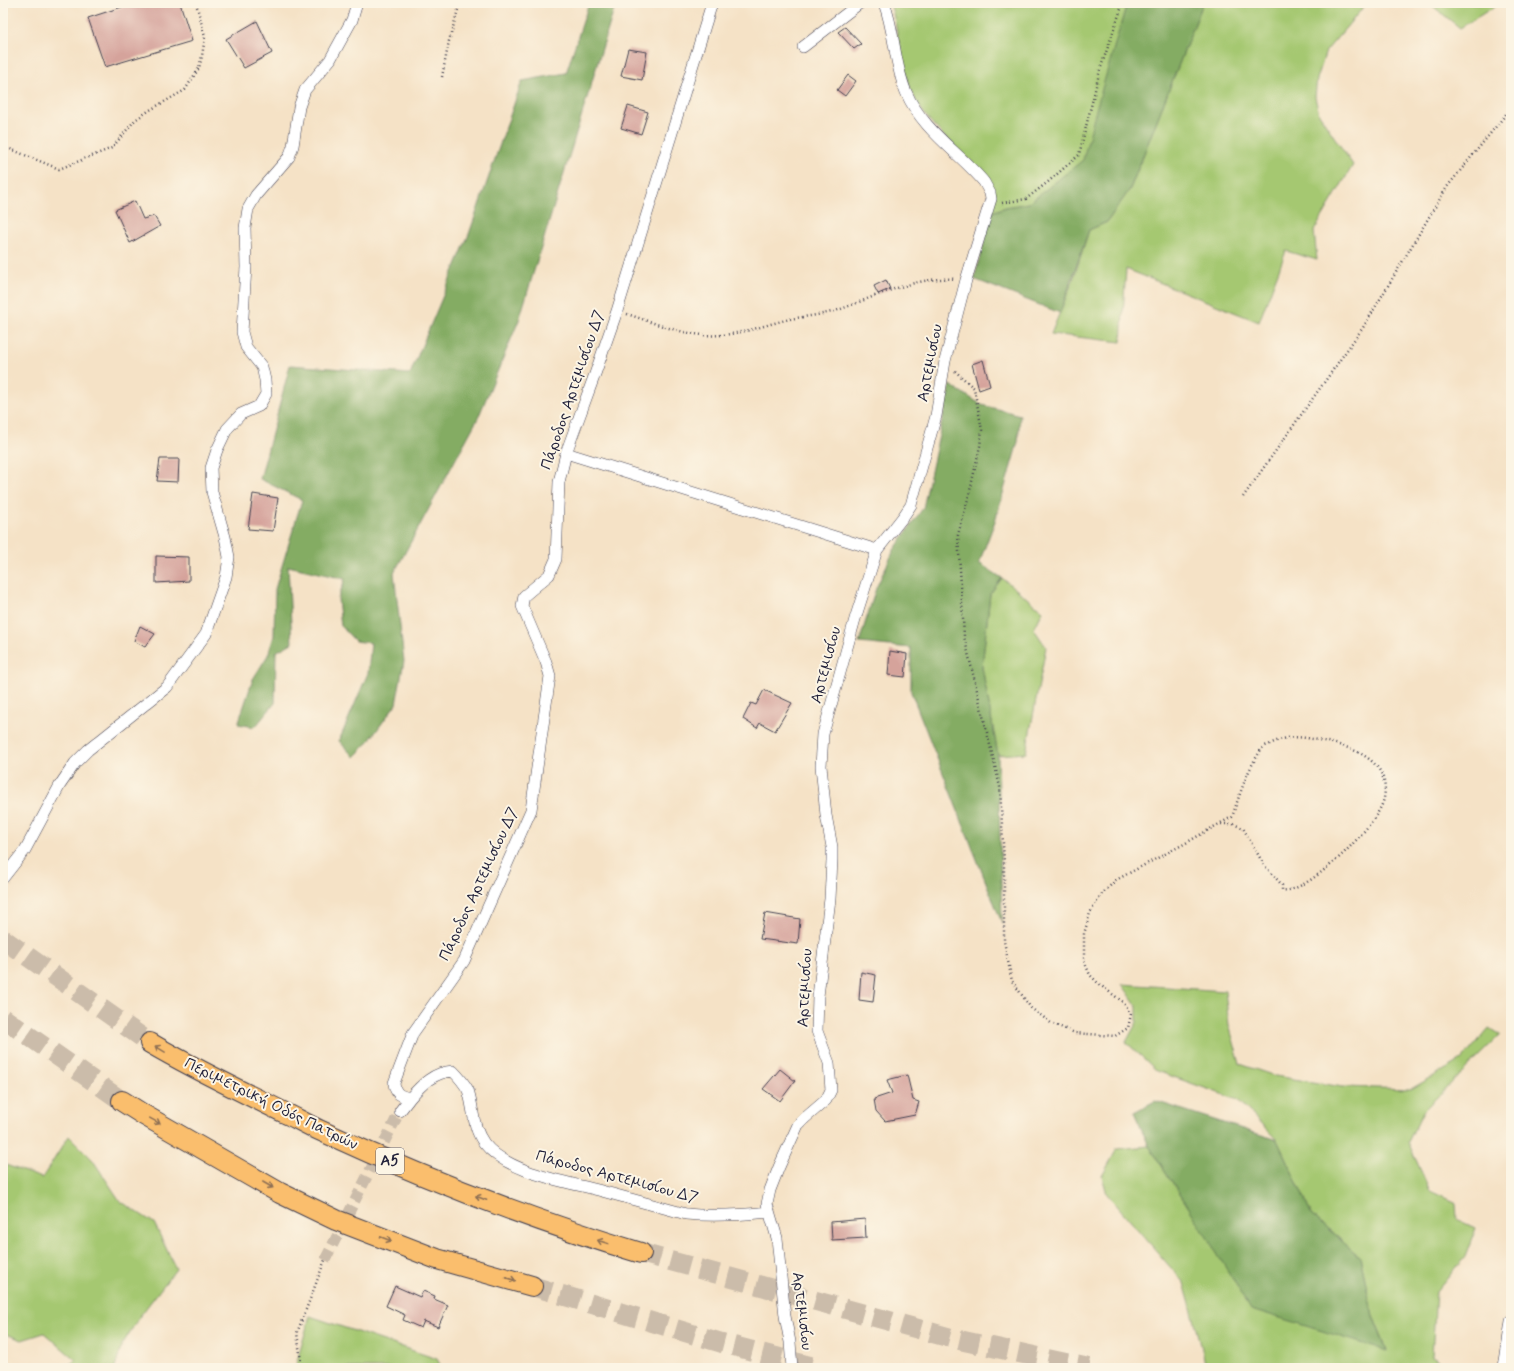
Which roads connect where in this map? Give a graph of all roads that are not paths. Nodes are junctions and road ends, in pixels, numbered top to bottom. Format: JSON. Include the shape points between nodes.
{"nodes":[{"id":1,"x":357,"y":3,"type":"edge"},
{"id":2,"x":712,"y":3,"type":"edge"},
{"id":3,"x":860,"y":3,"type":"edge"},
{"id":4,"x":884,"y":3,"type":"edge"},
{"id":5,"x":803,"y":46,"type":"dead end"},
{"id":6,"x":566,"y":453,"type":"junction"},
{"id":7,"x":877,"y":550,"type":"junction"},
{"id":8,"x":3,"y":878,"type":"edge"},
{"id":9,"x":150,"y":1043,"type":"tunnel mouth"},
{"id":10,"x":410,"y":1098,"type":"junction"},
{"id":11,"x":122,"y":1101,"type":"tunnel mouth"},
{"id":12,"x":400,"y":1111,"type":"tunnel mouth"},
{"id":13,"x":769,"y":1212,"type":"junction"},
{"id":14,"x":640,"y":1253,"type":"tunnel mouth"},
{"id":15,"x":532,"y":1286,"type":"tunnel mouth"},
{"id":16,"x":1511,"y":1321,"type":"edge"},
{"id":17,"x":792,"y":1368,"type":"edge"},
{"id":18,"x":1504,"y":1368,"type":"edge"}],
"edges":[{"from":1,"to":8,"type":"street","via":[[352,20],[330,60],[305,90],[289,157],[256,195],[248,209],[245,228],[246,268],[242,332],[246,347],[262,367],[266,394],[259,406],[241,414],[227,429],[211,468],[212,492],[229,557],[226,577],[206,634],[167,687],[75,763],[25,850]]},
{"from":2,"to":6,"type":"street","name":"Πάροδος Αρτεμισίου Δ7","via":[[617,311]]},
{"from":3,"to":5,"type":"street"},
{"from":4,"to":7,"type":"street","name":"Αρτεμισίου","via":[[909,99],[930,128],[984,182],[990,193],[990,205],[966,280],[945,361],[936,416],[911,505]]},
{"from":6,"to":7,"type":"street"},
{"from":6,"to":10,"type":"street","name":"Πάροδος Αρτεμισίου Δ7","via":[[559,482],[556,559],[549,575],[524,596],[522,606],[550,676],[531,810],[464,961],[413,1032],[394,1083],[397,1094]]},
{"from":7,"to":13,"type":"street","name":"Αρτεμισίου","via":[[823,734],[821,766],[832,860],[830,899],[818,996],[817,1031],[829,1063],[831,1090],[826,1100],[804,1118],[793,1134],[770,1190],[767,1204]]},
{"from":14,"to":9,"type":"highway","name":"Περιμετρική Οδός Πατρών","number":"Α5","one_way":true,"via":[[536,1219],[382,1158],[318,1130],[183,1063]]},
{"from":10,"to":12,"type":"street"},
{"from":10,"to":13,"type":"street","name":"Πάροδος Αρτεμισίου Δ7","via":[[435,1075],[453,1071],[461,1078],[468,1091],[476,1128],[484,1142],[494,1154],[511,1164],[686,1214],[736,1216]]},
{"from":11,"to":15,"type":"highway","one_way":true,"via":[[280,1193],[336,1220],[437,1259]]},
{"from":13,"to":17,"type":"street","name":"Αρτεμισίου","via":[[777,1238]]},
{"from":16,"to":18,"type":"street"}]}
